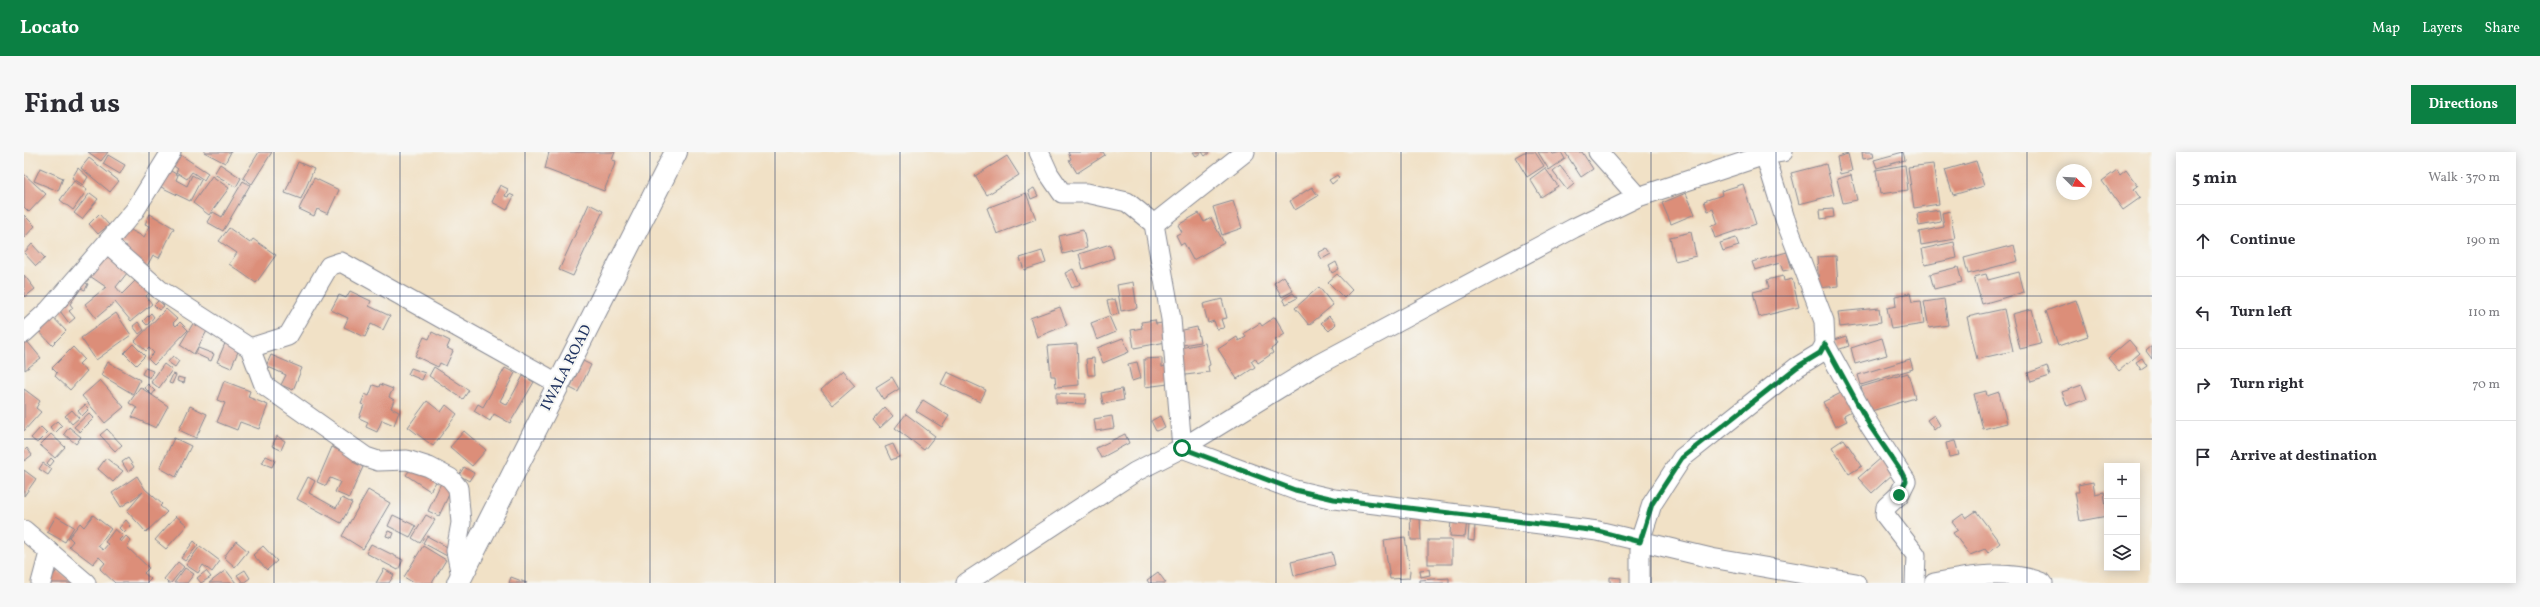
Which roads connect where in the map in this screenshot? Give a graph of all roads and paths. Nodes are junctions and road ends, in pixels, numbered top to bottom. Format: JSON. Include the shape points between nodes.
{"nodes":[{"id":1,"x":171,"y":152,"type":"edge"},
{"id":2,"x":676,"y":152,"type":"edge"},
{"id":3,"x":1039,"y":152,"type":"edge"},
{"id":4,"x":1245,"y":152,"type":"edge"},
{"id":5,"x":1598,"y":152,"type":"edge"},
{"id":6,"x":1783,"y":152,"type":"edge"},
{"id":7,"x":1760,"y":155,"type":"edge"},
{"id":8,"x":1638,"y":197,"type":"junction"},
{"id":9,"x":1154,"y":224,"type":"junction"},
{"id":10,"x":107,"y":243,"type":"junction"},
{"id":11,"x":24,"y":333,"type":"edge"},
{"id":12,"x":1825,"y":344,"type":"junction"},
{"id":13,"x":250,"y":348,"type":"junction"},
{"id":14,"x":559,"y":384,"type":"junction"},
{"id":15,"x":1182,"y":448,"type":"junction"},
{"id":16,"x":24,"y":530,"type":"edge"},
{"id":17,"x":1640,"y":542,"type":"junction"},
{"id":18,"x":49,"y":553,"type":"junction"},
{"id":19,"x":460,"y":580,"type":"edge"},
{"id":20,"x":41,"y":583,"type":"edge"},
{"id":21,"x":86,"y":583,"type":"edge"},
{"id":22,"x":966,"y":583,"type":"edge"},
{"id":23,"x":1640,"y":583,"type":"edge"},
{"id":24,"x":1856,"y":583,"type":"edge"},
{"id":25,"x":1915,"y":583,"type":"edge"},
{"id":26,"x":1934,"y":583,"type":"edge"},
{"id":27,"x":2043,"y":583,"type":"edge"}],
"edges":[{"from":1,"to":10,"type":"street","via":[[135,210]]},
{"from":2,"to":14,"type":"street","name":"IWALA ROAD"},
{"from":3,"to":9,"type":"street","via":[[1049,174],[1062,193],[1087,193],[1126,202]]},
{"from":4,"to":9,"type":"street"},
{"from":5,"to":8,"type":"street"},
{"from":6,"to":7,"type":"street"},
{"from":7,"to":8,"type":"street"},
{"from":7,"to":12,"type":"street","via":[[1824,321]]},
{"from":8,"to":15,"type":"street","via":[[1574,228],[1317,365]]},
{"from":9,"to":15,"type":"street","via":[[1171,319]]},
{"from":10,"to":11,"type":"street","via":[[49,310]]},
{"from":10,"to":13,"type":"street","via":[[160,290]]},
{"from":12,"to":17,"type":"street","via":[[1820,353],[1797,367],[1682,458],[1652,504]]},
{"from":12,"to":25,"type":"street","via":[[1870,426],[1906,481],[1899,495],[1886,507],[1886,515],[1916,555]]},
{"from":13,"to":14,"type":"street","via":[[288,336],[329,266],[341,262]]},
{"from":13,"to":19,"type":"street","via":[[264,385],[366,457],[378,461],[407,460],[430,467],[450,478],[458,488],[461,504],[461,523],[456,551]]},
{"from":14,"to":19,"type":"street","name":"IWALA ROAD"},
{"from":15,"to":17,"type":"street","via":[[1295,490],[1334,499],[1598,531]]},
{"from":15,"to":22,"type":"street","via":[[1135,472]]},
{"from":16,"to":18,"type":"street"},
{"from":17,"to":23,"type":"street"},
{"from":17,"to":24,"type":"street","via":[[1711,558]]},
{"from":18,"to":20,"type":"street"},
{"from":18,"to":21,"type":"street"},
{"from":26,"to":27,"type":"street","via":[[1994,575],[2015,576]]}]}
